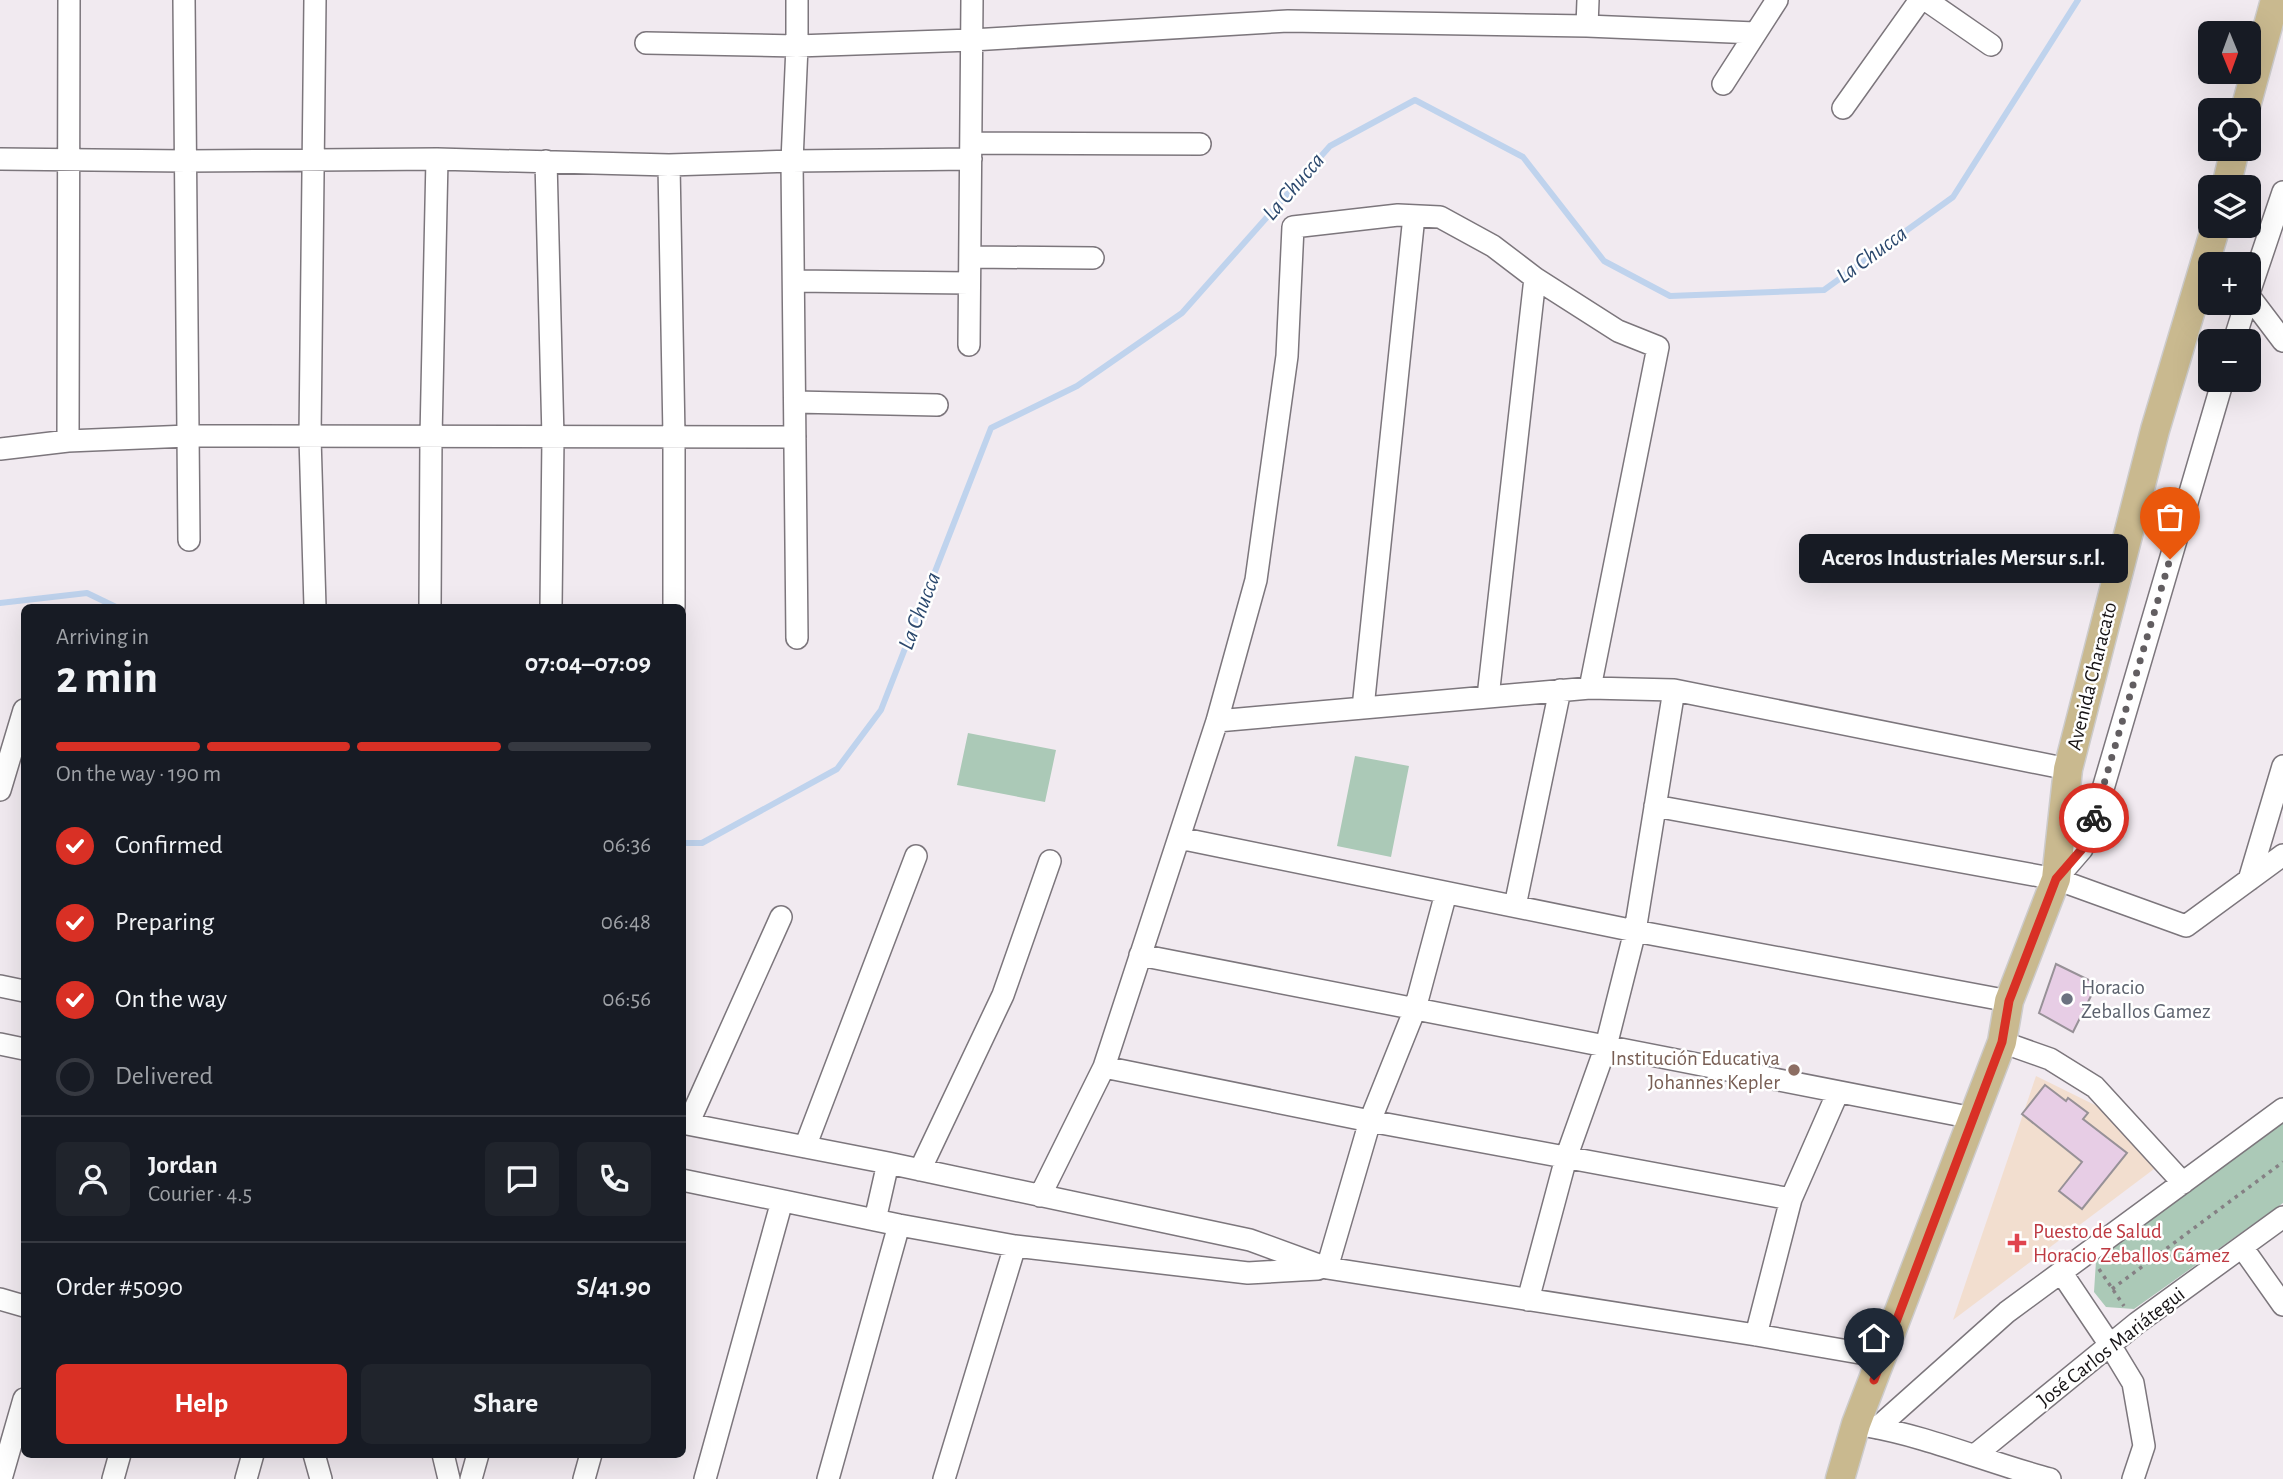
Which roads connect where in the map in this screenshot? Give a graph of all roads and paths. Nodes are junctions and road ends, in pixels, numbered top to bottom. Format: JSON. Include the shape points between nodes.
{"nodes":[{"id":1,"x":69,"y":0,"type":"edge"},
{"id":2,"x":184,"y":0,"type":"edge"},
{"id":3,"x":315,"y":0,"type":"edge"},
{"id":4,"x":797,"y":0,"type":"edge"},
{"id":5,"x":972,"y":0,"type":"edge"},
{"id":6,"x":1588,"y":0,"type":"edge"},
{"id":7,"x":1777,"y":0,"type":"edge"},
{"id":8,"x":1920,"y":0,"type":"edge"},
{"id":9,"x":1926,"y":0,"type":"edge"},
{"id":10,"x":2275,"y":0,"type":"edge"},
{"id":11,"x":1287,"y":10,"type":"edge"},
{"id":12,"x":1587,"y":26,"type":"junction"},
{"id":13,"x":1755,"y":33,"type":"junction"},
{"id":14,"x":972,"y":40,"type":"junction"},
{"id":15,"x":646,"y":43,"type":"dead end"},
{"id":16,"x":1991,"y":45,"type":"dead end"},
{"id":17,"x":797,"y":46,"type":"junction"},
{"id":18,"x":1723,"y":83,"type":"dead end"},
{"id":19,"x":2248,"y":98,"type":"edge"},
{"id":20,"x":1843,"y":108,"type":"dead end"},
{"id":21,"x":1200,"y":144,"type":"dead end"},
{"id":22,"x":971,"y":151,"type":"junction"},
{"id":23,"x":0,"y":159,"type":"edge"},
{"id":24,"x":437,"y":159,"type":"junction"},
{"id":25,"x":69,"y":160,"type":"junction"},
{"id":26,"x":792,"y":160,"type":"junction"},
{"id":27,"x":186,"y":161,"type":"junction"},
{"id":28,"x":314,"y":161,"type":"junction"},
{"id":29,"x":546,"y":161,"type":"junction"},
{"id":30,"x":669,"y":165,"type":"junction"},
{"id":31,"x":2283,"y":192,"type":"edge"},
{"id":32,"x":1414,"y":216,"type":"junction"},
{"id":33,"x":2217,"y":246,"type":"edge"},
{"id":34,"x":970,"y":257,"type":"junction"},
{"id":35,"x":1093,"y":258,"type":"dead end"},
{"id":36,"x":2261,"y":258,"type":"edge"},
{"id":37,"x":1535,"y":278,"type":"junction"},
{"id":38,"x":794,"y":281,"type":"junction"},
{"id":39,"x":970,"y":283,"type":"junction"},
{"id":40,"x":2261,"y":311,"type":"edge"},
{"id":41,"x":2283,"y":341,"type":"edge"},
{"id":42,"x":969,"y":345,"type":"dead end"},
{"id":43,"x":2219,"y":392,"type":"edge"},
{"id":44,"x":794,"y":402,"type":"junction"},
{"id":45,"x":937,"y":405,"type":"dead end"},
{"id":46,"x":188,"y":436,"type":"junction"},
{"id":47,"x":674,"y":436,"type":"junction"},
{"id":48,"x":795,"y":437,"type":"junction"},
{"id":49,"x":310,"y":438,"type":"junction"},
{"id":50,"x":430,"y":438,"type":"junction"},
{"id":51,"x":552,"y":438,"type":"junction"},
{"id":52,"x":68,"y":441,"type":"junction"},
{"id":53,"x":0,"y":449,"type":"edge"},
{"id":54,"x":189,"y":540,"type":"dead end"},
{"id":55,"x":315,"y":604,"type":"edge"},
{"id":56,"x":430,"y":604,"type":"edge"},
{"id":57,"x":551,"y":604,"type":"edge"},
{"id":58,"x":674,"y":604,"type":"edge"},
{"id":59,"x":797,"y":638,"type":"dead end"},
{"id":60,"x":1590,"y":688,"type":"junction"},
{"id":61,"x":1560,"y":690,"type":"junction"},
{"id":62,"x":1674,"y":690,"type":"junction"},
{"id":63,"x":1488,"y":697,"type":"junction"},
{"id":64,"x":1363,"y":708,"type":"junction"},
{"id":65,"x":21,"y":720,"type":"edge"},
{"id":66,"x":1217,"y":721,"type":"junction"},
{"id":67,"x":2283,"y":766,"type":"edge"},
{"id":68,"x":2068,"y":769,"type":"junction"},
{"id":69,"x":0,"y":790,"type":"edge"},
{"id":70,"x":1655,"y":806,"type":"junction"},
{"id":71,"x":1179,"y":838,"type":"junction"},
{"id":72,"x":2283,"y":855,"type":"edge"},
{"id":73,"x":916,"y":856,"type":"dead end"},
{"id":74,"x":1050,"y":860,"type":"dead end"},
{"id":75,"x":2056,"y":879,"type":"junction"},
{"id":76,"x":2249,"y":880,"type":"junction"},
{"id":77,"x":1446,"y":892,"type":"junction"},
{"id":78,"x":1515,"y":906,"type":"junction"},
{"id":79,"x":781,"y":917,"type":"dead end"},
{"id":80,"x":1635,"y":930,"type":"junction"},
{"id":81,"x":1140,"y":955,"type":"junction"},
{"id":82,"x":0,"y":986,"type":"edge"},
{"id":83,"x":21,"y":990,"type":"edge"},
{"id":84,"x":2009,"y":1001,"type":"junction"},
{"id":85,"x":1415,"y":1009,"type":"junction"},
{"id":86,"x":2002,"y":1042,"type":"junction"},
{"id":87,"x":0,"y":1044,"type":"edge"},
{"id":88,"x":1606,"y":1046,"type":"junction"},
{"id":89,"x":21,"y":1048,"type":"edge"},
{"id":90,"x":1104,"y":1067,"type":"junction"},
{"id":91,"x":1838,"y":1092,"type":"junction"},
{"id":92,"x":2283,"y":1109,"type":"edge"},
{"id":93,"x":1973,"y":1118,"type":"junction"},
{"id":94,"x":686,"y":1121,"type":"edge"},
{"id":95,"x":1370,"y":1121,"type":"junction"},
{"id":96,"x":686,"y":1123,"type":"edge"},
{"id":97,"x":805,"y":1147,"type":"junction"},
{"id":98,"x":1566,"y":1158,"type":"junction"},
{"id":99,"x":2283,"y":1162,"type":"edge"},
{"id":100,"x":888,"y":1163,"type":"junction"},
{"id":101,"x":920,"y":1170,"type":"junction"},
{"id":102,"x":686,"y":1181,"type":"edge"},
{"id":103,"x":2183,"y":1183,"type":"junction"},
{"id":104,"x":1040,"y":1196,"type":"junction"},
{"id":105,"x":1791,"y":1199,"type":"junction"},
{"id":106,"x":782,"y":1201,"type":"junction"},
{"id":107,"x":2283,"y":1217,"type":"edge"},
{"id":108,"x":874,"y":1220,"type":"junction"},
{"id":109,"x":899,"y":1225,"type":"junction"},
{"id":110,"x":1015,"y":1246,"type":"junction"},
{"id":111,"x":2242,"y":1247,"type":"junction"},
{"id":112,"x":2088,"y":1253,"type":"junction"},
{"id":113,"x":1327,"y":1268,"type":"junction"},
{"id":114,"x":2061,"y":1272,"type":"junction"},
{"id":115,"x":2112,"y":1289,"type":"junction"},
{"id":116,"x":0,"y":1299,"type":"edge"},
{"id":117,"x":1528,"y":1300,"type":"junction"},
{"id":118,"x":21,"y":1305,"type":"edge"},
{"id":119,"x":2283,"y":1306,"type":"edge"},
{"id":120,"x":2137,"y":1323,"type":"junction"},
{"id":121,"x":1756,"y":1335,"type":"junction"},
{"id":122,"x":2110,"y":1345,"type":"junction"},
{"id":123,"x":1883,"y":1357,"type":"junction"},
{"id":124,"x":21,"y":1409,"type":"edge"},
{"id":125,"x":1867,"y":1426,"type":"junction"},
{"id":126,"x":1975,"y":1455,"type":"junction"},
{"id":127,"x":119,"y":1458,"type":"edge"},
{"id":128,"x":252,"y":1458,"type":"edge"},
{"id":129,"x":315,"y":1458,"type":"edge"},
{"id":130,"x":444,"y":1458,"type":"edge"},
{"id":131,"x":477,"y":1458,"type":"edge"},
{"id":132,"x":590,"y":1458,"type":"edge"},
{"id":133,"x":2009,"y":1474,"type":"edge"},
{"id":134,"x":1,"y":1479,"type":"edge"},
{"id":135,"x":113,"y":1479,"type":"edge"},
{"id":136,"x":246,"y":1479,"type":"edge"},
{"id":137,"x":321,"y":1479,"type":"edge"},
{"id":138,"x":449,"y":1479,"type":"edge"},
{"id":139,"x":471,"y":1479,"type":"edge"},
{"id":140,"x":584,"y":1479,"type":"edge"},
{"id":141,"x":705,"y":1479,"type":"edge"},
{"id":142,"x":828,"y":1479,"type":"edge"},
{"id":143,"x":944,"y":1479,"type":"edge"},
{"id":144,"x":1840,"y":1479,"type":"edge"},
{"id":145,"x":2050,"y":1479,"type":"edge"},
{"id":146,"x":2133,"y":1479,"type":"edge"}],
"edges":[{"from":1,"to":25,"type":"street"},
{"from":2,"to":27,"type":"street"},
{"from":3,"to":28,"type":"street"},
{"from":4,"to":17,"type":"street"},
{"from":5,"to":14,"type":"street"},
{"from":6,"to":12,"type":"street"},
{"from":7,"to":13,"type":"street"},
{"from":8,"to":20,"type":"street"},
{"from":9,"to":16,"type":"street"},
{"from":10,"to":19,"type":"main road"},
{"from":11,"to":12,"type":"street"},
{"from":11,"to":14,"type":"street"},
{"from":12,"to":13,"type":"street"},
{"from":13,"to":18,"type":"street"},
{"from":14,"to":17,"type":"street"},
{"from":14,"to":22,"type":"street"},
{"from":15,"to":17,"type":"street"},
{"from":17,"to":26,"type":"street"},
{"from":21,"to":22,"type":"street"},
{"from":22,"to":26,"type":"street"},
{"from":22,"to":34,"type":"street"},
{"from":23,"to":25,"type":"street"},
{"from":24,"to":28,"type":"street"},
{"from":24,"to":29,"type":"street"},
{"from":24,"to":50,"type":"street"},
{"from":25,"to":27,"type":"street"},
{"from":25,"to":52,"type":"street"},
{"from":26,"to":30,"type":"street"},
{"from":26,"to":38,"type":"street"},
{"from":27,"to":28,"type":"street"},
{"from":27,"to":46,"type":"street"},
{"from":28,"to":49,"type":"street"},
{"from":29,"to":30,"type":"street"},
{"from":29,"to":51,"type":"street"},
{"from":30,"to":47,"type":"street"},
{"from":31,"to":36,"type":"street"},
{"from":32,"to":37,"type":"street","via":[[1440,217],[1460,226]]},
{"from":32,"to":64,"type":"street"},
{"from":32,"to":66,"type":"street","via":[[1293,227],[1287,356],[1258,567]]},
{"from":33,"to":68,"type":"main road","name":"Avenida Characato","via":[[2155,430]]},
{"from":34,"to":35,"type":"street"},
{"from":34,"to":39,"type":"street"},
{"from":37,"to":60,"type":"street","via":[[1618,331],[1658,347]]},
{"from":37,"to":63,"type":"street"},
{"from":38,"to":39,"type":"street"},
{"from":38,"to":44,"type":"street"},
{"from":39,"to":42,"type":"street"},
{"from":40,"to":41,"type":"street"},
{"from":43,"to":75,"type":"street","via":[[2095,816],[2082,849]]},
{"from":44,"to":45,"type":"street"},
{"from":44,"to":48,"type":"street"},
{"from":46,"to":49,"type":"street"},
{"from":46,"to":52,"type":"street"},
{"from":46,"to":54,"type":"street"},
{"from":47,"to":48,"type":"street"},
{"from":47,"to":51,"type":"street"},
{"from":47,"to":58,"type":"street"},
{"from":48,"to":59,"type":"street"},
{"from":49,"to":50,"type":"street"},
{"from":49,"to":55,"type":"street"},
{"from":50,"to":51,"type":"street"},
{"from":50,"to":56,"type":"street"},
{"from":51,"to":57,"type":"street"},
{"from":52,"to":53,"type":"street"},
{"from":60,"to":61,"type":"street"},
{"from":60,"to":62,"type":"street"},
{"from":61,"to":63,"type":"street"},
{"from":61,"to":78,"type":"street"},
{"from":62,"to":68,"type":"street"},
{"from":62,"to":70,"type":"street"},
{"from":63,"to":64,"type":"street"},
{"from":64,"to":66,"type":"street"},
{"from":65,"to":69,"type":"street"},
{"from":66,"to":71,"type":"street"},
{"from":67,"to":76,"type":"street"},
{"from":68,"to":75,"type":"main road","name":"Avenida Characato"},
{"from":70,"to":75,"type":"street"},
{"from":70,"to":80,"type":"street"},
{"from":71,"to":77,"type":"street"},
{"from":71,"to":81,"type":"street"},
{"from":72,"to":76,"type":"street"},
{"from":73,"to":97,"type":"street"},
{"from":74,"to":101,"type":"street","via":[[1003,995]]},
{"from":75,"to":76,"type":"street","via":[[2186,926]]},
{"from":75,"to":84,"type":"main road","name":"Avenida Characato"},
{"from":77,"to":78,"type":"street"},
{"from":77,"to":85,"type":"street"},
{"from":78,"to":80,"type":"street"},
{"from":79,"to":94,"type":"street"},
{"from":80,"to":84,"type":"street"},
{"from":80,"to":88,"type":"street"},
{"from":81,"to":85,"type":"street"},
{"from":81,"to":90,"type":"street"},
{"from":82,"to":83,"type":"street"},
{"from":84,"to":86,"type":"main road","name":"Avenida Characato"},
{"from":85,"to":88,"type":"street"},
{"from":85,"to":95,"type":"street"},
{"from":86,"to":93,"type":"main road","name":"Avenida Characato"},
{"from":86,"to":103,"type":"street","via":[[2050,1059],[2095,1087]]},
{"from":87,"to":89,"type":"street"},
{"from":88,"to":91,"type":"street"},
{"from":88,"to":98,"type":"street"},
{"from":90,"to":95,"type":"street"},
{"from":90,"to":104,"type":"street"},
{"from":91,"to":93,"type":"street"},
{"from":91,"to":105,"type":"street"},
{"from":92,"to":103,"type":"street"},
{"from":93,"to":123,"type":"main road","name":"Avenida Characato"},
{"from":95,"to":98,"type":"street"},
{"from":95,"to":113,"type":"street"},
{"from":96,"to":97,"type":"street"},
{"from":97,"to":100,"type":"street"},
{"from":98,"to":105,"type":"street"},
{"from":98,"to":117,"type":"street"},
{"from":99,"to":115,"type":"path"},
{"from":100,"to":101,"type":"street"},
{"from":100,"to":108,"type":"street"},
{"from":101,"to":104,"type":"street"},
{"from":102,"to":106,"type":"street"},
{"from":103,"to":112,"type":"street"},
{"from":104,"to":113,"type":"street","via":[[1250,1240]]},
{"from":105,"to":121,"type":"street"},
{"from":106,"to":108,"type":"street"},
{"from":106,"to":141,"type":"street"},
{"from":107,"to":111,"type":"street","name":"José Carlos Mariátegui"},
{"from":108,"to":109,"type":"street"},
{"from":109,"to":110,"type":"street"},
{"from":109,"to":142,"type":"street"},
{"from":110,"to":113,"type":"street","via":[[1248,1273]]},
{"from":110,"to":143,"type":"street"},
{"from":111,"to":119,"type":"street"},
{"from":111,"to":120,"type":"street","name":"José Carlos Mariátegui"},
{"from":112,"to":114,"type":"street"},
{"from":112,"to":115,"type":"path"},
{"from":113,"to":117,"type":"street"},
{"from":114,"to":122,"type":"street"},
{"from":114,"to":125,"type":"street"},
{"from":115,"to":120,"type":"path"},
{"from":116,"to":118,"type":"street"},
{"from":117,"to":121,"type":"street"},
{"from":120,"to":122,"type":"street","name":"José Carlos Mariátegui"},
{"from":121,"to":123,"type":"street"},
{"from":122,"to":126,"type":"street","name":"José Carlos Mariátegui"},
{"from":122,"to":146,"type":"street","via":[[2133,1383],[2144,1446]]},
{"from":123,"to":125,"type":"main road","name":"Avenida Characato"},
{"from":124,"to":134,"type":"street"},
{"from":125,"to":126,"type":"street"},
{"from":125,"to":144,"type":"main road","name":"Avenida Characato"},
{"from":126,"to":133,"type":"street"},
{"from":127,"to":135,"type":"street"},
{"from":128,"to":136,"type":"street"},
{"from":129,"to":137,"type":"street"},
{"from":130,"to":138,"type":"street"},
{"from":131,"to":139,"type":"street"},
{"from":132,"to":140,"type":"street"},
{"from":133,"to":145,"type":"street"}]}
